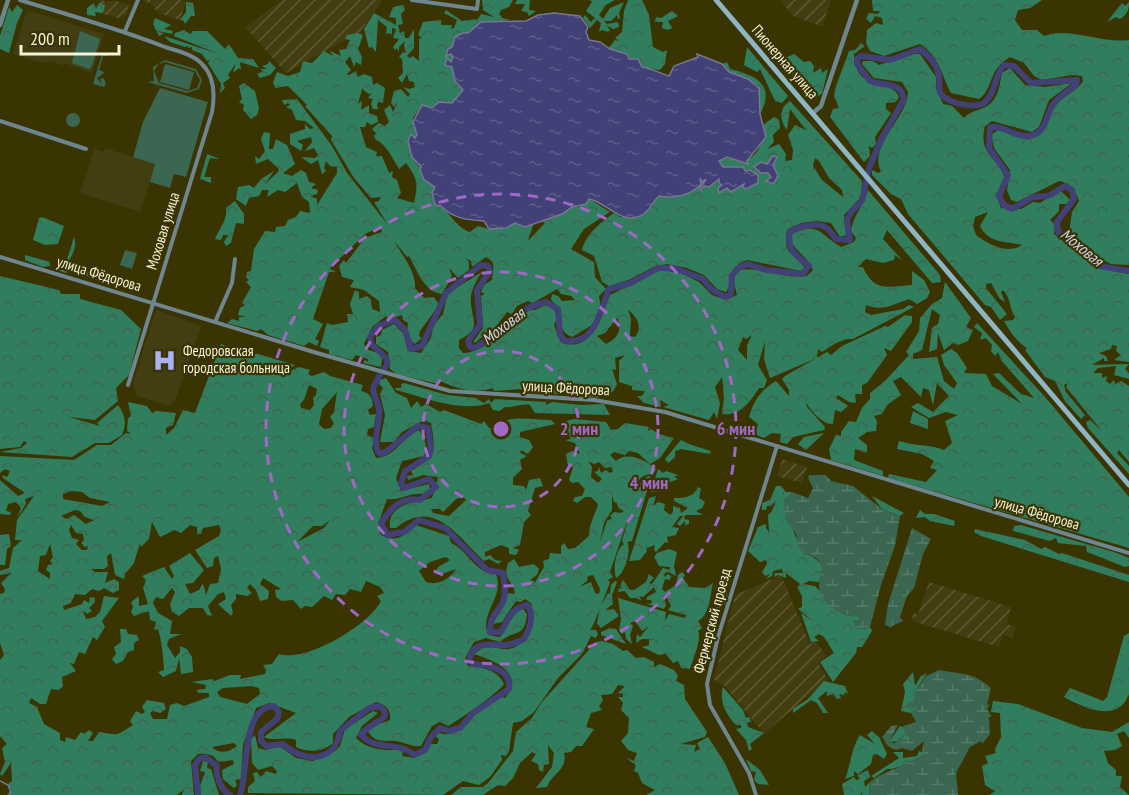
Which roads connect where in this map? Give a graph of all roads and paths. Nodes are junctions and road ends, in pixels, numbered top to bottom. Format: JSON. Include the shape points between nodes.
{"nodes":[{"id":1,"x":8,"y":0,"type":"edge"},
{"id":2,"x":20,"y":0,"type":"edge"},
{"id":3,"x":138,"y":0,"type":"edge"},
{"id":4,"x":412,"y":0,"type":"edge"},
{"id":5,"x":478,"y":0,"type":"edge"},
{"id":6,"x":716,"y":0,"type":"edge"},
{"id":7,"x":857,"y":0,"type":"edge"},
{"id":8,"x":0,"y":26,"type":"edge"},
{"id":9,"x":125,"y":31,"type":"junction"},
{"id":10,"x":813,"y":113,"type":"junction"},
{"id":11,"x":0,"y":121,"type":"edge"},
{"id":12,"x":86,"y":149,"type":"dead end"},
{"id":13,"x":0,"y":256,"type":"edge"},
{"id":14,"x":235,"y":259,"type":"dead end"},
{"id":15,"x":153,"y":304,"type":"junction"},
{"id":16,"x":215,"y":322,"type":"junction"},
{"id":17,"x":128,"y":385,"type":"dead end"},
{"id":18,"x":777,"y":446,"type":"junction"},
{"id":19,"x":1129,"y":485,"type":"edge"},
{"id":20,"x":1129,"y":553,"type":"edge"},
{"id":21,"x":756,"y":795,"type":"edge"}],
"edges":[{"from":1,"to":8,"type":"street"},
{"from":2,"to":9,"type":"street"},
{"from":3,"to":9,"type":"street"},
{"from":4,"to":5,"type":"street","via":[[477,9]]},
{"from":6,"to":10,"type":"main road","name":"Пионерная улица"},
{"from":7,"to":10,"type":"street","via":[[820,106]]},
{"from":9,"to":15,"type":"street","name":"Моховая улица","via":[[193,57],[203,65],[214,94],[212,115]]},
{"from":10,"to":19,"type":"main road","name":"Пионерная улица"},
{"from":11,"to":12,"type":"street"},
{"from":13,"to":15,"type":"street","name":"улица Фёдорова"},
{"from":14,"to":16,"type":"street","via":[[232,283]]},
{"from":15,"to":16,"type":"street","name":"улица Фёдорова"},
{"from":15,"to":17,"type":"street","name":"Моховая улица"},
{"from":16,"to":18,"type":"street","name":"улица Фёдорова","via":[[461,393],[632,405]]},
{"from":18,"to":20,"type":"street","name":"улица Фёдорова"},
{"from":18,"to":21,"type":"street","name":"Фермерский проезд","via":[[707,684],[710,705]]}]}
